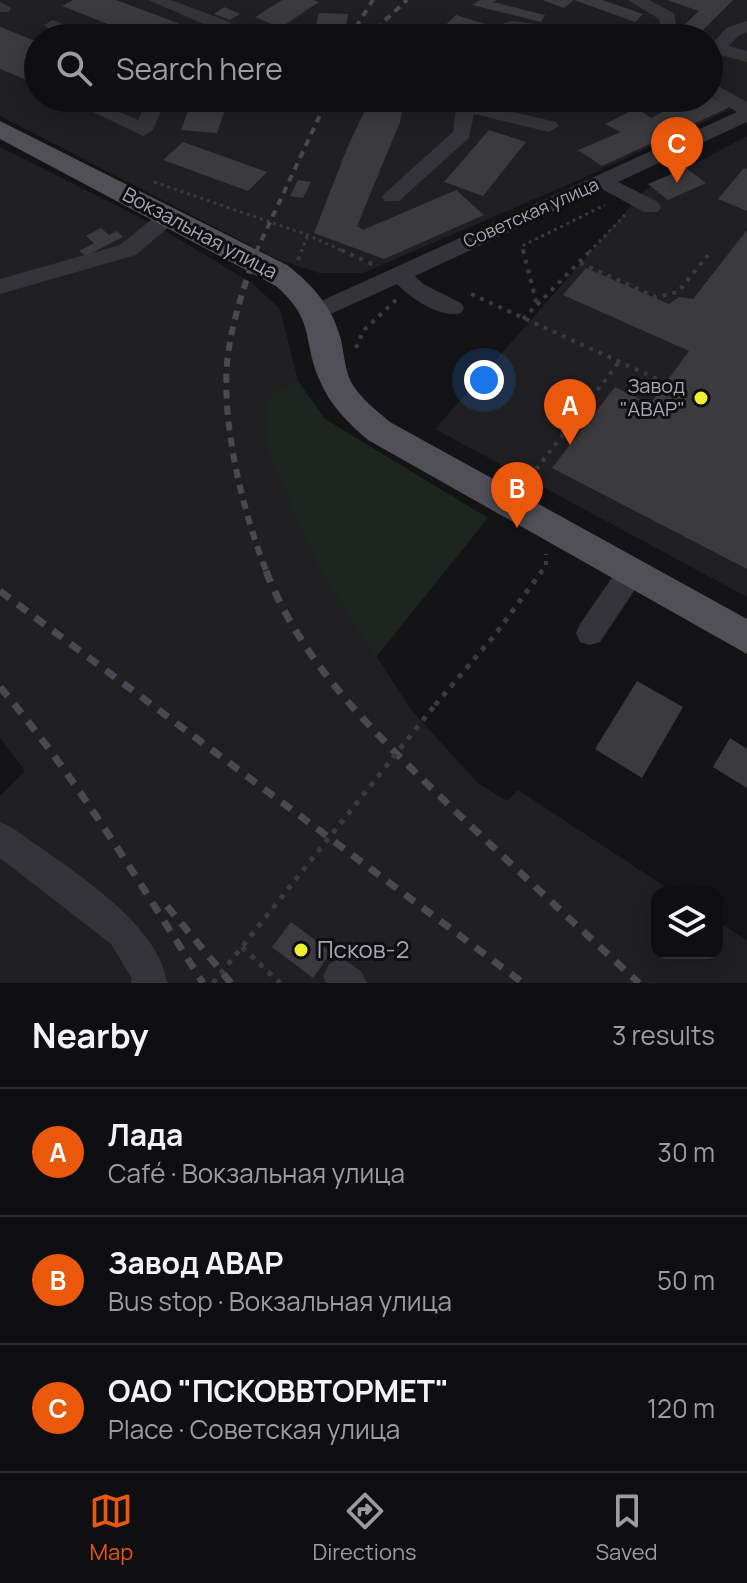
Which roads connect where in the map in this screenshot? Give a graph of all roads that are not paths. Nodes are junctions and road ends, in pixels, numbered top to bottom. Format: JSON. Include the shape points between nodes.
{"nodes":[{"id":1,"x":636,"y":0,"type":"edge"},
{"id":2,"x":161,"y":1,"type":"edge"},
{"id":3,"x":219,"y":24,"type":"edge"},
{"id":4,"x":668,"y":24,"type":"edge"},
{"id":5,"x":747,"y":26,"type":"edge"},
{"id":6,"x":723,"y":40,"type":"edge"},
{"id":7,"x":723,"y":50,"type":"edge"},
{"id":8,"x":747,"y":57,"type":"edge"},
{"id":9,"x":723,"y":97,"type":"edge"},
{"id":10,"x":104,"y":112,"type":"edge"},
{"id":11,"x":151,"y":112,"type":"edge"},
{"id":12,"x":465,"y":112,"type":"edge"},
{"id":13,"x":488,"y":112,"type":"edge"},
{"id":14,"x":747,"y":113,"type":"edge"},
{"id":15,"x":549,"y":126,"type":"dead end"},
{"id":16,"x":0,"y":129,"type":"edge"},
{"id":17,"x":602,"y":181,"type":"junction"},
{"id":18,"x":392,"y":197,"type":"dead end"},
{"id":19,"x":645,"y":204,"type":"road end"},
{"id":20,"x":170,"y":215,"type":"junction"},
{"id":21,"x":398,"y":276,"type":"junction"},
{"id":22,"x":0,"y":287,"type":"edge"},
{"id":23,"x":457,"y":299,"type":"road end"},
{"id":24,"x":316,"y":312,"type":"junction"},
{"id":25,"x":630,"y":574,"type":"junction"},
{"id":26,"x":590,"y":633,"type":"dead end"},
{"id":27,"x":747,"y":638,"type":"edge"},
{"id":28,"x":0,"y":838,"type":"edge"},
{"id":29,"x":149,"y":983,"type":"edge"}],
"edges":[{"from":1,"to":4,"type":"street","via":[[668,17]]},
{"from":2,"to":3,"type":"street"},
{"from":5,"to":6,"type":"street"},
{"from":7,"to":8,"type":"street"},
{"from":9,"to":14,"type":"street"},
{"from":10,"to":11,"type":"street","via":[[143,130]]},
{"from":12,"to":18,"type":"street","via":[[462,134]]},
{"from":13,"to":15,"type":"street"},
{"from":14,"to":17,"type":"street","name":"Советская улица"},
{"from":16,"to":20,"type":"main road","name":"Вокзальная улица"},
{"from":17,"to":19,"type":"street"},
{"from":17,"to":21,"type":"street","name":"Советская улица"},
{"from":20,"to":22,"type":"street","via":[[128,250]]},
{"from":20,"to":24,"type":"main road","name":"Вокзальная улица","via":[[277,272],[307,296]]},
{"from":21,"to":23,"type":"street"},
{"from":21,"to":24,"type":"street","name":"Советская улица"},
{"from":24,"to":25,"type":"main road","name":"Вокзальная улица","via":[[338,387],[363,418]]},
{"from":25,"to":26,"type":"street"},
{"from":25,"to":27,"type":"main road","name":"Вокзальная улица"},
{"from":28,"to":29,"type":"street","via":[[123,932],[148,972]]}]}
